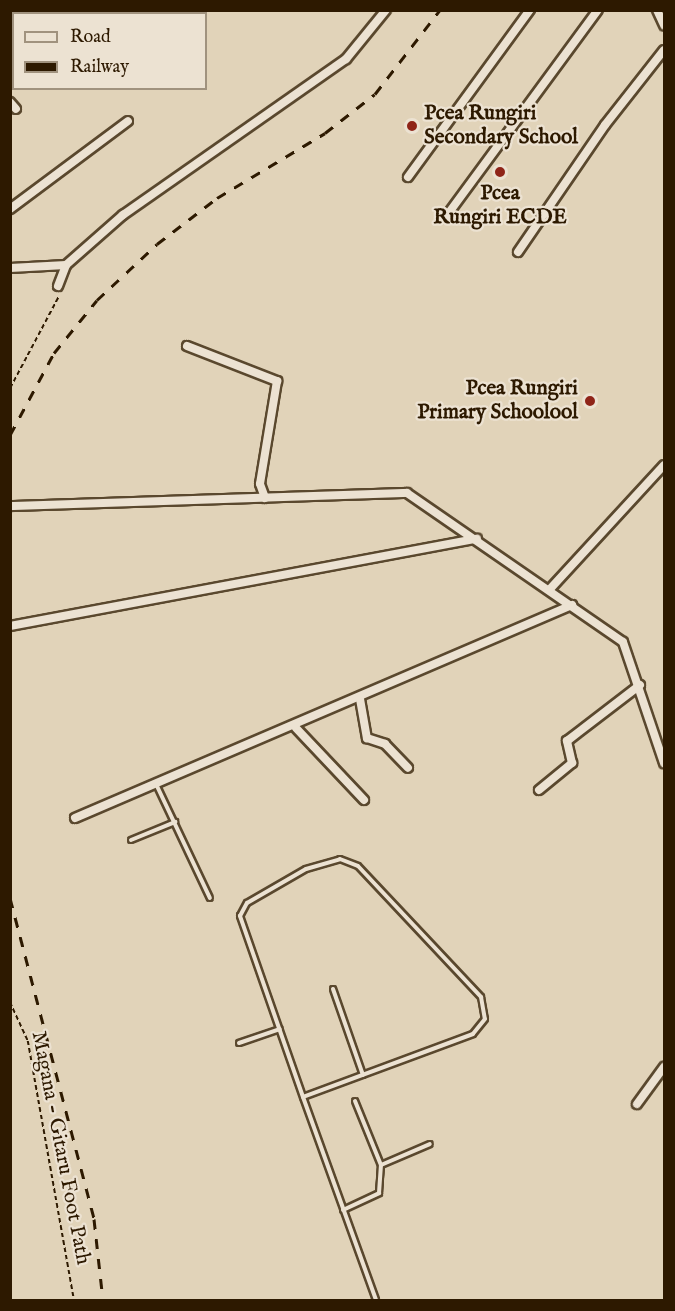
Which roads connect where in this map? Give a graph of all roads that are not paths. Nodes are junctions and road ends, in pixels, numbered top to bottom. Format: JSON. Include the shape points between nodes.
{"nodes":[{"id":1,"x":530,"y":10,"type":"edge"},
{"id":2,"x":598,"y":10,"type":"edge"},
{"id":3,"x":657,"y":10,"type":"edge"},
{"id":4,"x":386,"y":11,"type":"edge"},
{"id":5,"x":664,"y":26,"type":"edge"},
{"id":6,"x":664,"y":50,"type":"edge"},
{"id":7,"x":128,"y":121,"type":"dead end"},
{"id":8,"x":408,"y":177,"type":"dead end"},
{"id":9,"x":10,"y":209,"type":"edge"},
{"id":10,"x":445,"y":218,"type":"dead end"},
{"id":11,"x":518,"y":252,"type":"dead end"},
{"id":12,"x":66,"y":266,"type":"junction"},
{"id":13,"x":10,"y":268,"type":"edge"},
{"id":14,"x":60,"y":287,"type":"road end"},
{"id":15,"x":187,"y":346,"type":"dead end"},
{"id":16,"x":664,"y":465,"type":"edge"},
{"id":17,"x":265,"y":498,"type":"junction"},
{"id":18,"x":10,"y":506,"type":"edge"},
{"id":19,"x":477,"y":539,"type":"junction"},
{"id":20,"x":550,"y":589,"type":"junction"},
{"id":21,"x":572,"y":605,"type":"junction"},
{"id":22,"x":10,"y":626,"type":"edge"},
{"id":23,"x":640,"y":685,"type":"junction"},
{"id":24,"x":360,"y":699,"type":"junction"},
{"id":25,"x":296,"y":728,"type":"junction"},
{"id":26,"x":664,"y":763,"type":"edge"},
{"id":27,"x":408,"y":768,"type":"dead end"},
{"id":28,"x":156,"y":783,"type":"junction"},
{"id":29,"x":539,"y":790,"type":"dead end"},
{"id":30,"x":364,"y":800,"type":"dead end"},
{"id":31,"x":75,"y":818,"type":"dead end"},
{"id":32,"x":175,"y":822,"type":"junction"},
{"id":33,"x":131,"y":840,"type":"dead end"},
{"id":34,"x":210,"y":898,"type":"dead end"},
{"id":35,"x":333,"y":989,"type":"dead end"},
{"id":36,"x":280,"y":1029,"type":"junction"},
{"id":37,"x":239,"y":1043,"type":"dead end"},
{"id":38,"x":664,"y":1067,"type":"edge"},
{"id":39,"x":363,"y":1075,"type":"junction"},
{"id":40,"x":303,"y":1097,"type":"junction"},
{"id":41,"x":355,"y":1101,"type":"dead end"},
{"id":42,"x":637,"y":1104,"type":"dead end"},
{"id":43,"x":430,"y":1144,"type":"dead end"},
{"id":44,"x":381,"y":1165,"type":"junction"},
{"id":45,"x":343,"y":1210,"type":"junction"},
{"id":46,"x":376,"y":1300,"type":"edge"}],
"edges":[{"from":1,"to":8,"type":"street"},
{"from":2,"to":10,"type":"street"},
{"from":3,"to":5,"type":"street"},
{"from":4,"to":12,"type":"street","via":[[346,59],[155,190]]},
{"from":6,"to":11,"type":"street","via":[[604,125]]},
{"from":7,"to":9,"type":"street"},
{"from":12,"to":13,"type":"street"},
{"from":12,"to":14,"type":"street"},
{"from":15,"to":17,"type":"street","via":[[277,381],[260,484]]},
{"from":16,"to":20,"type":"street"},
{"from":17,"to":18,"type":"street"},
{"from":17,"to":19,"type":"street","via":[[400,492]]},
{"from":19,"to":20,"type":"street"},
{"from":19,"to":22,"type":"street"},
{"from":20,"to":21,"type":"street"},
{"from":21,"to":23,"type":"street","via":[[623,642]]},
{"from":21,"to":24,"type":"street"},
{"from":23,"to":26,"type":"street"},
{"from":23,"to":29,"type":"street","via":[[567,741],[571,765]]},
{"from":24,"to":25,"type":"street"},
{"from":24,"to":27,"type":"street","via":[[367,738],[386,744]]},
{"from":25,"to":28,"type":"street"},
{"from":25,"to":30,"type":"street"},
{"from":28,"to":31,"type":"street"},
{"from":28,"to":32,"type":"lane"},
{"from":32,"to":33,"type":"lane"},
{"from":32,"to":34,"type":"lane"},
{"from":35,"to":39,"type":"lane"},
{"from":36,"to":37,"type":"lane"},
{"from":36,"to":39,"type":"lane","via":[[240,916],[247,903],[306,869],[348,861],[367,874],[481,997],[485,1011],[473,1034]]},
{"from":36,"to":40,"type":"lane"},
{"from":38,"to":42,"type":"street"},
{"from":39,"to":40,"type":"lane"},
{"from":40,"to":45,"type":"lane"},
{"from":41,"to":44,"type":"lane"},
{"from":43,"to":44,"type":"lane"},
{"from":44,"to":45,"type":"lane","via":[[379,1193]]},
{"from":45,"to":46,"type":"lane"}]}
